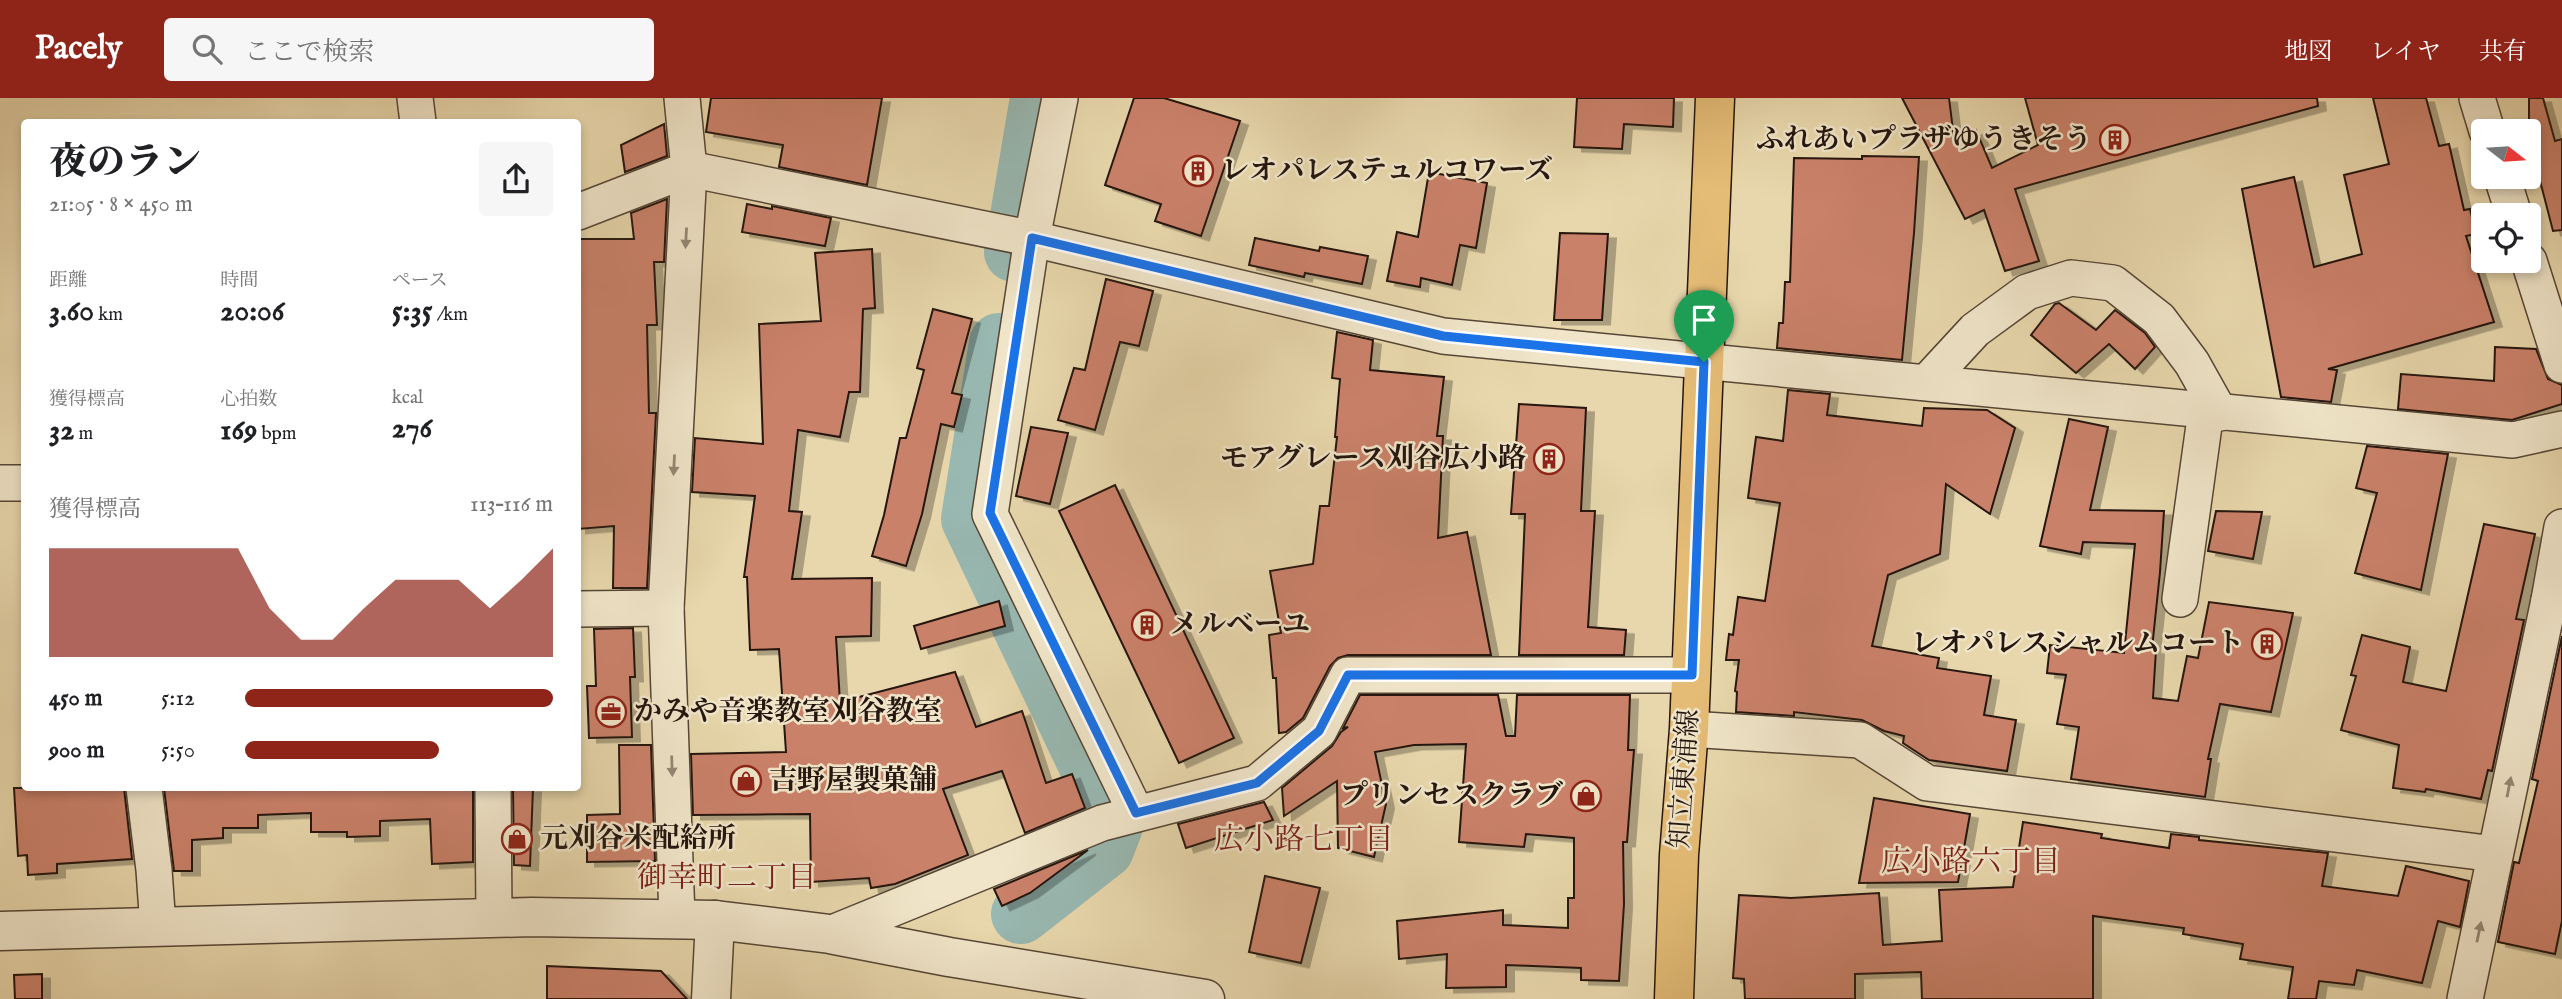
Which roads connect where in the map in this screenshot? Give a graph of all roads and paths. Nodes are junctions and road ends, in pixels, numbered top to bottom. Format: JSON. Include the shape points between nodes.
{"nodes":[{"id":1,"x":415,"y":98,"type":"edge"},
{"id":2,"x":682,"y":98,"type":"edge"},
{"id":3,"x":1060,"y":98,"type":"edge"},
{"id":4,"x":1715,"y":98,"type":"edge"},
{"id":5,"x":2477,"y":98,"type":"edge"},
{"id":6,"x":418,"y":119,"type":"edge"},
{"id":7,"x":2483,"y":119,"type":"edge"},
{"id":8,"x":689,"y":169,"type":"junction"},
{"id":9,"x":581,"y":211,"type":"edge"},
{"id":10,"x":1020,"y":236,"type":"junction"},
{"id":11,"x":2533,"y":273,"type":"edge"},
{"id":12,"x":1704,"y":362,"type":"junction"},
{"id":13,"x":2562,"y":365,"type":"edge"},
{"id":14,"x":1927,"y":382,"type":"junction"},
{"id":15,"x":2213,"y":412,"type":"junction"},
{"id":16,"x":2562,"y":429,"type":"edge"},
{"id":17,"x":0,"y":483,"type":"edge"},
{"id":18,"x":21,"y":483,"type":"edge"},
{"id":19,"x":2562,"y":527,"type":"edge"},
{"id":20,"x":2179,"y":599,"type":"dead end"},
{"id":21,"x":2555,"y":601,"type":"edge"},
{"id":22,"x":666,"y":608,"type":"junction"},
{"id":23,"x":581,"y":609,"type":"edge"},
{"id":24,"x":1692,"y":675,"type":"junction"},
{"id":25,"x":1689,"y":729,"type":"junction"},
{"id":26,"x":144,"y":791,"type":"edge"},
{"id":27,"x":493,"y":791,"type":"edge"},
{"id":28,"x":1121,"y":818,"type":"junction"},
{"id":29,"x":2496,"y":854,"type":"junction"},
{"id":30,"x":494,"y":918,"type":"junction"},
{"id":31,"x":677,"y":918,"type":"junction"},
{"id":32,"x":715,"y":920,"type":"junction"},
{"id":33,"x":158,"y":927,"type":"junction"},
{"id":34,"x":0,"y":931,"type":"edge"},
{"id":35,"x":830,"y":934,"type":"junction"},
{"id":36,"x":711,"y":999,"type":"edge"},
{"id":37,"x":1205,"y":999,"type":"edge"},
{"id":38,"x":1674,"y":999,"type":"edge"},
{"id":39,"x":2465,"y":999,"type":"edge"}],
"edges":[{"from":1,"to":6,"type":"street"},
{"from":2,"to":8,"type":"street"},
{"from":3,"to":10,"type":"street"},
{"from":4,"to":12,"type":"main road","name":"知立東浦線"},
{"from":5,"to":7,"type":"street"},
{"from":8,"to":9,"type":"street"},
{"from":8,"to":10,"type":"street"},
{"from":8,"to":22,"type":"street","one_way":true},
{"from":10,"to":12,"type":"street","via":[[1443,336]]},
{"from":10,"to":28,"type":"street","via":[[990,513]]},
{"from":11,"to":13,"type":"street"},
{"from":12,"to":14,"type":"street"},
{"from":12,"to":24,"type":"main road","name":"知立東浦線"},
{"from":14,"to":15,"type":"street"},
{"from":14,"to":15,"type":"street","via":[[1975,330],[2027,292],[2071,278],[2113,283],[2160,319],[2192,363]]},
{"from":15,"to":16,"type":"street","via":[[2513,440]]},
{"from":15,"to":20,"type":"street"},
{"from":17,"to":18,"type":"street"},
{"from":19,"to":21,"type":"street"},
{"from":29,"to":21,"type":"street","one_way":true},
{"from":22,"to":23,"type":"street"},
{"from":22,"to":31,"type":"street","one_way":true},
{"from":24,"to":25,"type":"main road","name":"知立東浦線"},
{"from":24,"to":28,"type":"street","via":[[1348,675],[1319,731],[1257,783]]},
{"from":25,"to":29,"type":"street","via":[[1860,740],[1927,783]]},
{"from":25,"to":38,"type":"main road","name":"知立東浦線"},
{"from":26,"to":33,"type":"street"},
{"from":27,"to":30,"type":"street"},
{"from":28,"to":35,"type":"street"},
{"from":39,"to":29,"type":"street","one_way":true},
{"from":30,"to":31,"type":"street"},
{"from":30,"to":33,"type":"street"},
{"from":31,"to":32,"type":"street"},
{"from":32,"to":35,"type":"street"},
{"from":32,"to":36,"type":"street"},
{"from":33,"to":34,"type":"street"},
{"from":35,"to":37,"type":"street"}]}
